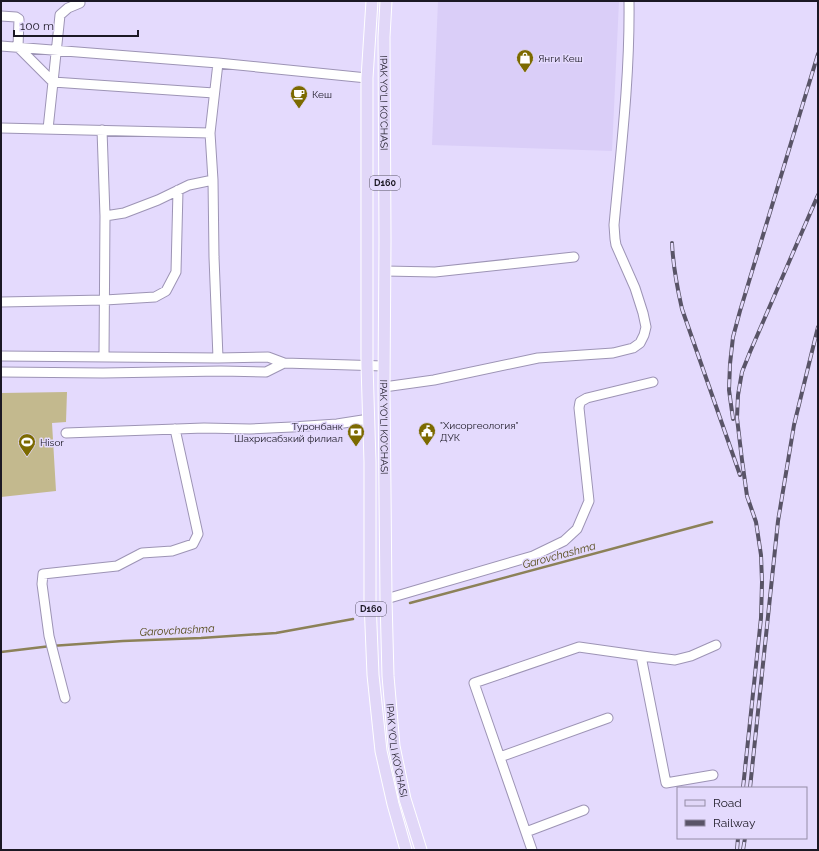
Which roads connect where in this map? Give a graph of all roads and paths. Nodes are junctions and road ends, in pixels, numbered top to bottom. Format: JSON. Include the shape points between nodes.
{"nodes":[{"id":1,"x":372,"y":1,"type":"edge"},
{"id":2,"x":386,"y":1,"type":"edge"},
{"id":3,"x":629,"y":1,"type":"edge"},
{"id":4,"x":80,"y":3,"type":"dead end"},
{"id":5,"x":1,"y":16,"type":"edge"},
{"id":6,"x":1,"y":46,"type":"edge"},
{"id":7,"x":18,"y":47,"type":"junction"},
{"id":8,"x":56,"y":50,"type":"junction"},
{"id":9,"x":218,"y":63,"type":"junction"},
{"id":10,"x":367,"y":78,"type":"junction"},
{"id":11,"x":53,"y":82,"type":"junction"},
{"id":12,"x":214,"y":93,"type":"junction"},
{"id":13,"x":1,"y":128,"type":"edge"},
{"id":14,"x":48,"y":129,"type":"junction"},
{"id":15,"x":102,"y":130,"type":"junction"},
{"id":16,"x":210,"y":133,"type":"junction"},
{"id":17,"x":213,"y":180,"type":"junction"},
{"id":18,"x":178,"y":190,"type":"junction"},
{"id":19,"x":105,"y":216,"type":"junction"},
{"id":20,"x":574,"y":257,"type":"dead end"},
{"id":21,"x":385,"y":271,"type":"junction"},
{"id":22,"x":105,"y":300,"type":"junction"},
{"id":23,"x":1,"y":302,"type":"edge"},
{"id":24,"x":1,"y":356,"type":"edge"},
{"id":25,"x":104,"y":356,"type":"junction"},
{"id":26,"x":218,"y":358,"type":"junction"},
{"id":27,"x":284,"y":363,"type":"junction"},
{"id":28,"x":368,"y":365,"type":"junction"},
{"id":29,"x":384,"y":366,"type":"junction"},
{"id":30,"x":1,"y":372,"type":"edge"},
{"id":31,"x":653,"y":382,"type":"dead end"},
{"id":32,"x":384,"y":387,"type":"junction"},
{"id":33,"x":369,"y":419,"type":"junction"},
{"id":34,"x":175,"y":429,"type":"junction"},
{"id":35,"x":66,"y":433,"type":"dead end"},
{"id":36,"x":386,"y":599,"type":"junction"},
{"id":37,"x":716,"y":645,"type":"dead end"},
{"id":38,"x":641,"y":656,"type":"junction"},
{"id":39,"x":64,"y":698,"type":"dead end"},
{"id":40,"x":608,"y":718,"type":"dead end"},
{"id":41,"x":500,"y":757,"type":"junction"},
{"id":42,"x":713,"y":775,"type":"dead end"},
{"id":43,"x":584,"y":810,"type":"dead end"},
{"id":44,"x":526,"y":832,"type":"junction"},
{"id":45,"x":406,"y":850,"type":"edge"},
{"id":46,"x":421,"y":850,"type":"edge"},
{"id":47,"x":532,"y":850,"type":"edge"}],
"edges":[{"from":1,"to":10,"type":"main road","name":"IPAK YO'LI KO'CHASI","number":"D160"},
{"from":2,"to":21,"type":"main road","name":"IPAK YO'LI KO'CHASI","number":"D160"},
{"from":3,"to":32,"type":"street","via":[[627,81],[614,225],[616,245],[643,313],[646,327],[640,343],[633,348],[613,353],[538,358],[434,380]]},
{"from":4,"to":8,"type":"street","via":[[60,15]]},
{"from":5,"to":7,"type":"street","via":[[16,17],[19,20]]},
{"from":6,"to":7,"type":"street"},
{"from":7,"to":8,"type":"street"},
{"from":7,"to":11,"type":"street"},
{"from":8,"to":9,"type":"street"},
{"from":8,"to":11,"type":"street"},
{"from":9,"to":10,"type":"street"},
{"from":9,"to":12,"type":"street"},
{"from":10,"to":28,"type":"main road","name":"IPAK YO'LI KO'CHASI","number":"D160"},
{"from":11,"to":12,"type":"street"},
{"from":11,"to":14,"type":"street"},
{"from":12,"to":16,"type":"street"},
{"from":13,"to":14,"type":"street"},
{"from":14,"to":15,"type":"street"},
{"from":15,"to":16,"type":"street"},
{"from":15,"to":19,"type":"street"},
{"from":16,"to":17,"type":"street"},
{"from":17,"to":18,"type":"street"},
{"from":17,"to":26,"type":"street"},
{"from":18,"to":19,"type":"street","via":[[124,213]]},
{"from":18,"to":22,"type":"street","via":[[176,272],[166,291],[155,297]]},
{"from":19,"to":22,"type":"street"},
{"from":20,"to":21,"type":"street","via":[[435,272]]},
{"from":21,"to":29,"type":"main road","name":"IPAK YO'LI KO'CHASI","number":"D160"},
{"from":22,"to":23,"type":"street"},
{"from":22,"to":25,"type":"street"},
{"from":24,"to":25,"type":"street"},
{"from":25,"to":26,"type":"street"},
{"from":26,"to":27,"type":"street","via":[[268,357]]},
{"from":27,"to":28,"type":"street"},
{"from":27,"to":30,"type":"street","via":[[266,372]]},
{"from":28,"to":29,"type":"street"},
{"from":28,"to":33,"type":"main road","name":"IPAK YO'LI KO'CHASI","number":"D160"},
{"from":29,"to":32,"type":"main road","name":"IPAK YO'LI KO'CHASI","number":"D160"},
{"from":31,"to":36,"type":"street","via":[[587,398],[580,402],[589,501],[577,529],[564,541],[533,556]]},
{"from":32,"to":36,"type":"main road","name":"IPAK YO'LI KO'CHASI","number":"D160"},
{"from":33,"to":34,"type":"street","via":[[292,427]]},
{"from":33,"to":45,"type":"main road","name":"IPAK YO'LI KO'CHASI","number":"D160","via":[[373,675],[380,751]]},
{"from":34,"to":35,"type":"street"},
{"from":34,"to":39,"type":"street","via":[[198,534],[193,544],[172,550],[142,553],[117,566],[43,574],[49,636]]},
{"from":36,"to":46,"type":"main road","name":"IPAK YO'LI KO'CHASI","number":"D160","via":[[388,676],[394,746],[405,799]]},
{"from":37,"to":38,"type":"street","via":[[675,660]]},
{"from":38,"to":41,"type":"street","via":[[579,647],[474,683]]},
{"from":38,"to":42,"type":"street","via":[[666,783]]},
{"from":40,"to":41,"type":"street"},
{"from":41,"to":44,"type":"street"},
{"from":43,"to":44,"type":"street"},
{"from":44,"to":47,"type":"street"}]}
